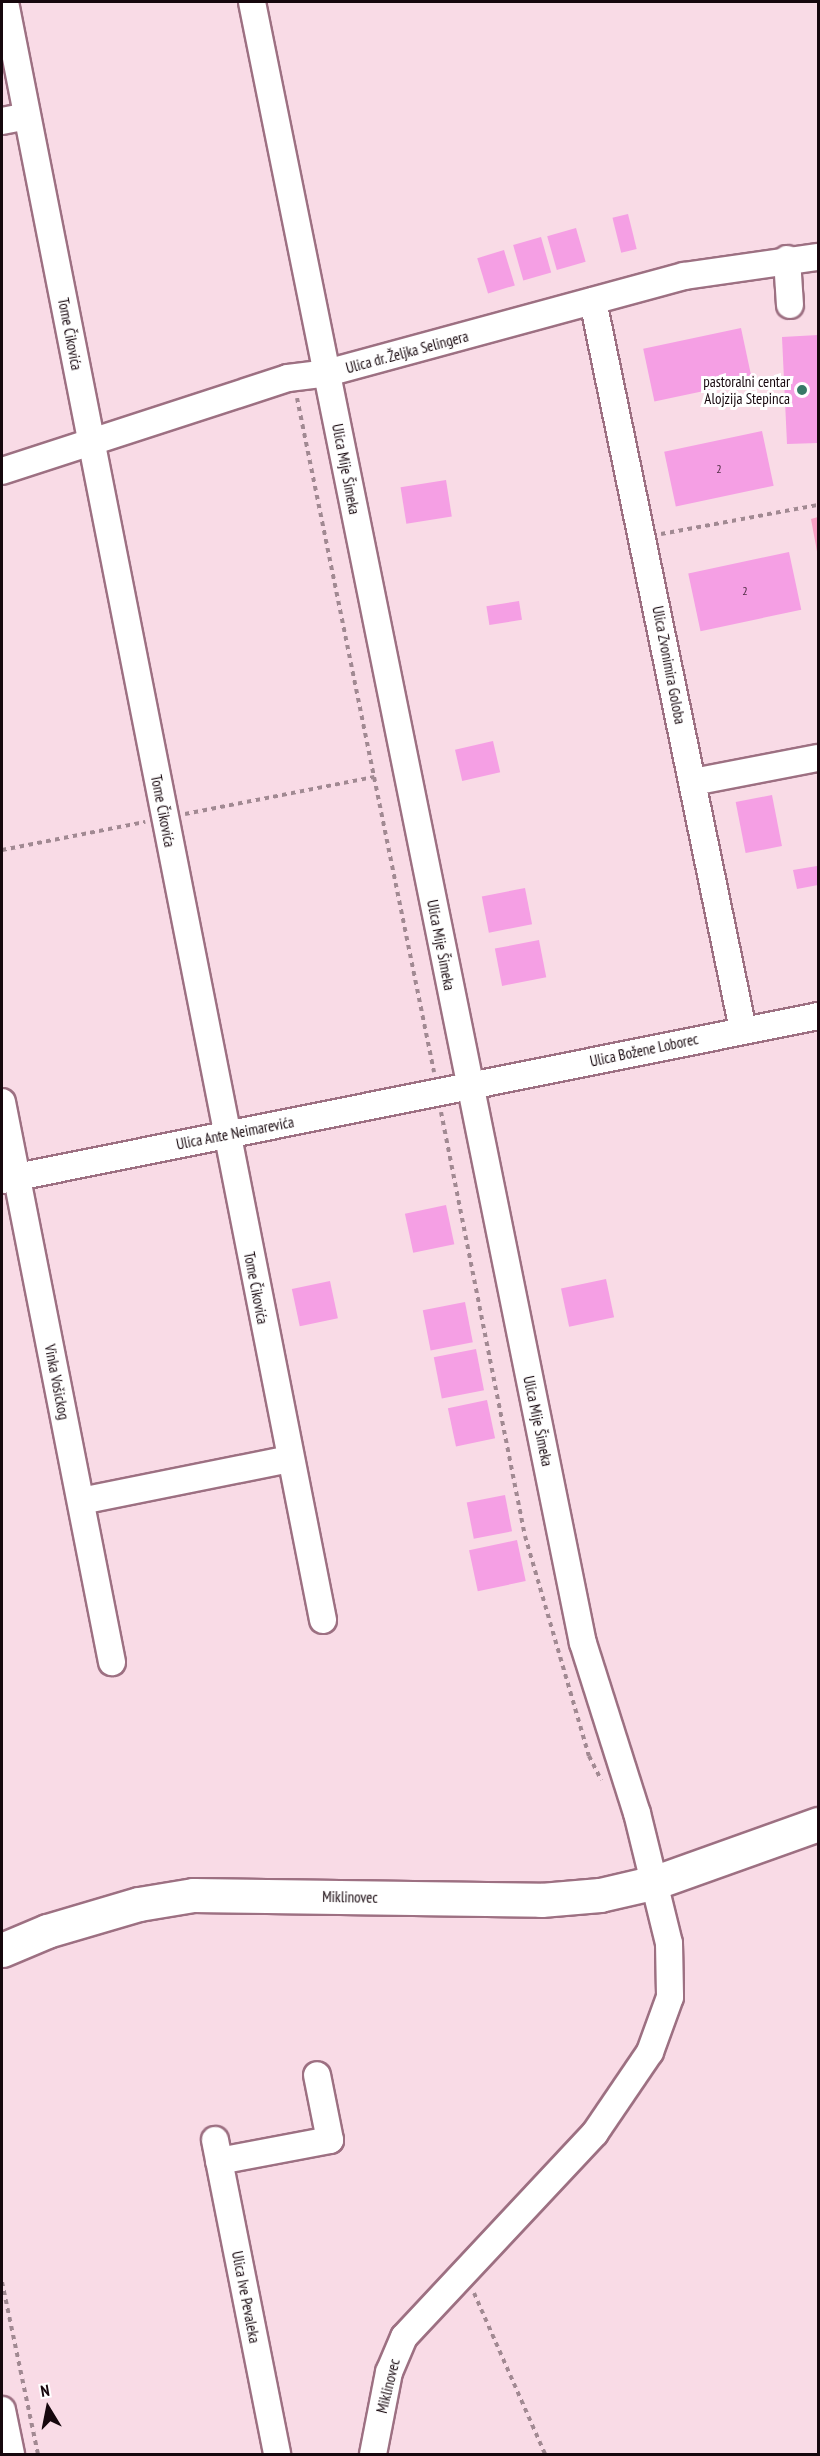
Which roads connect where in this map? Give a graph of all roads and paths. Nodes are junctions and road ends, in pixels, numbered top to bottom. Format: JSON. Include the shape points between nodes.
{"nodes":[{"id":1,"x":5,"y":2,"type":"edge"},
{"id":2,"x":252,"y":2,"type":"edge"},
{"id":3,"x":27,"y":116,"type":"junction"},
{"id":4,"x":2,"y":121,"type":"edge"},
{"id":5,"x":819,"y":257,"type":"edge"},
{"id":6,"x":787,"y":259,"type":"junction"},
{"id":7,"x":593,"y":301,"type":"junction"},
{"id":8,"x":790,"y":305,"type":"dead end"},
{"id":9,"x":327,"y":374,"type":"junction"},
{"id":10,"x":297,"y":397,"type":"dead end"},
{"id":11,"x":91,"y":441,"type":"junction"},
{"id":12,"x":2,"y":471,"type":"edge"},
{"id":13,"x":819,"y":505,"type":"edge"},
{"id":14,"x":644,"y":540,"type":"junction"},
{"id":15,"x":819,"y":758,"type":"edge"},
{"id":16,"x":374,"y":777,"type":"junction"},
{"id":17,"x":693,"y":782,"type":"junction"},
{"id":18,"x":165,"y":818,"type":"junction"},
{"id":19,"x":2,"y":850,"type":"edge"},
{"id":20,"x":819,"y":1016,"type":"edge"},
{"id":21,"x":743,"y":1030,"type":"junction"},
{"id":22,"x":469,"y":1086,"type":"junction"},
{"id":23,"x":438,"y":1093,"type":"junction"},
{"id":24,"x":2,"y":1102,"type":"edge"},
{"id":25,"x":225,"y":1136,"type":"junction"},
{"id":26,"x":9,"y":1179,"type":"edge"},
{"id":27,"x":290,"y":1459,"type":"junction"},
{"id":28,"x":81,"y":1501,"type":"junction"},
{"id":29,"x":323,"y":1620,"type":"dead end"},
{"id":30,"x":112,"y":1662,"type":"dead end"},
{"id":31,"x":603,"y":1785,"type":"dead end"},
{"id":32,"x":819,"y":1824,"type":"edge"},
{"id":33,"x":656,"y":1882,"type":"junction"},
{"id":34,"x":47,"y":1931,"type":"junction"},
{"id":35,"x":2,"y":1937,"type":"edge"},
{"id":36,"x":2,"y":1950,"type":"edge"},
{"id":37,"x":317,"y":2075,"type":"dead end"},
{"id":38,"x":464,"y":2270,"type":"junction"},
{"id":39,"x":2,"y":2282,"type":"edge"},
{"id":40,"x":2,"y":2410,"type":"edge"},
{"id":41,"x":11,"y":2454,"type":"edge"},
{"id":42,"x":38,"y":2454,"type":"edge"},
{"id":43,"x":278,"y":2454,"type":"edge"},
{"id":44,"x":374,"y":2454,"type":"edge"},
{"id":45,"x":545,"y":2454,"type":"edge"}],
"edges":[{"from":1,"to":3,"type":"street","name":"Tome Čikovića"},
{"from":2,"to":9,"type":"street","name":"Ulica Mije Šimeka"},
{"from":3,"to":4,"type":"street"},
{"from":3,"to":11,"type":"street","name":"Tome Čikovića"},
{"from":5,"to":6,"type":"street","name":"Ulica dr. Željka Selingera"},
{"from":6,"to":7,"type":"street","name":"Ulica dr. Željka Selingera","via":[[684,276]]},
{"from":6,"to":8,"type":"street"},
{"from":7,"to":9,"type":"street","name":"Ulica dr. Željka Selingera"},
{"from":7,"to":14,"type":"street","name":"Ulica Zvonimira Goloba"},
{"from":9,"to":11,"type":"street","name":"Ulica dr. Željka Selingera","via":[[288,378]]},
{"from":9,"to":22,"type":"street","name":"Ulica Mije Šimeka"},
{"from":10,"to":16,"type":"path"},
{"from":11,"to":12,"type":"street","name":"Ulica dr. Željka Selingera"},
{"from":11,"to":18,"type":"street","name":"Tome Čikovića"},
{"from":13,"to":14,"type":"path"},
{"from":14,"to":17,"type":"street","name":"Ulica Zvonimira Goloba"},
{"from":15,"to":17,"type":"street"},
{"from":16,"to":18,"type":"path"},
{"from":16,"to":23,"type":"path"},
{"from":17,"to":21,"type":"street","name":"Ulica Zvonimira Goloba"},
{"from":18,"to":19,"type":"path"},
{"from":18,"to":25,"type":"street","name":"Tome Čikovića"},
{"from":20,"to":21,"type":"street","name":"Ulica Božene Loborec"},
{"from":21,"to":22,"type":"street","name":"Ulica Božene Loborec"},
{"from":22,"to":23,"type":"street","name":"Ulica Ante Neimarevića"},
{"from":22,"to":33,"type":"street","name":"Ulica Mije Šimeka","via":[[583,1643]]},
{"from":23,"to":25,"type":"street","name":"Ulica Ante Neimarevića"},
{"from":23,"to":31,"type":"path","via":[[525,1536],[589,1756]]},
{"from":24,"to":26,"type":"street","name":"Vinka Vošickog"},
{"from":25,"to":26,"type":"street","name":"Ulica Ante Neimarevića"},
{"from":25,"to":27,"type":"street","name":"Tome Čikovića"},
{"from":26,"to":28,"type":"street","name":"Vinka Vošickog"},
{"from":27,"to":28,"type":"street"},
{"from":27,"to":29,"type":"street","name":"Tome Čikovića"},
{"from":28,"to":30,"type":"street","name":"Vinka Vošickog"},
{"from":32,"to":33,"type":"main road","name":"Miklinovec"},
{"from":33,"to":34,"type":"main road","name":"Miklinovec","via":[[600,1895],[541,1900],[193,1895],[139,1904]]},
{"from":33,"to":38,"type":"street","name":"Miklinovec","via":[[669,1943],[670,1996],[650,2052],[595,2133]]},
{"from":34,"to":35,"type":"main road","name":"Miklinovec"},
{"from":34,"to":36,"type":"main road","name":"Miklinovec"},
{"from":37,"to":43,"type":"street","name":"Ulica Ive Pevaleka","via":[[330,2140],[217,2151]]},
{"from":38,"to":44,"type":"street","name":"Miklinovec","via":[[416,2321],[396,2353],[384,2391]]},
{"from":38,"to":45,"type":"path"},
{"from":39,"to":42,"type":"path"},
{"from":40,"to":41,"type":"street"}]}
